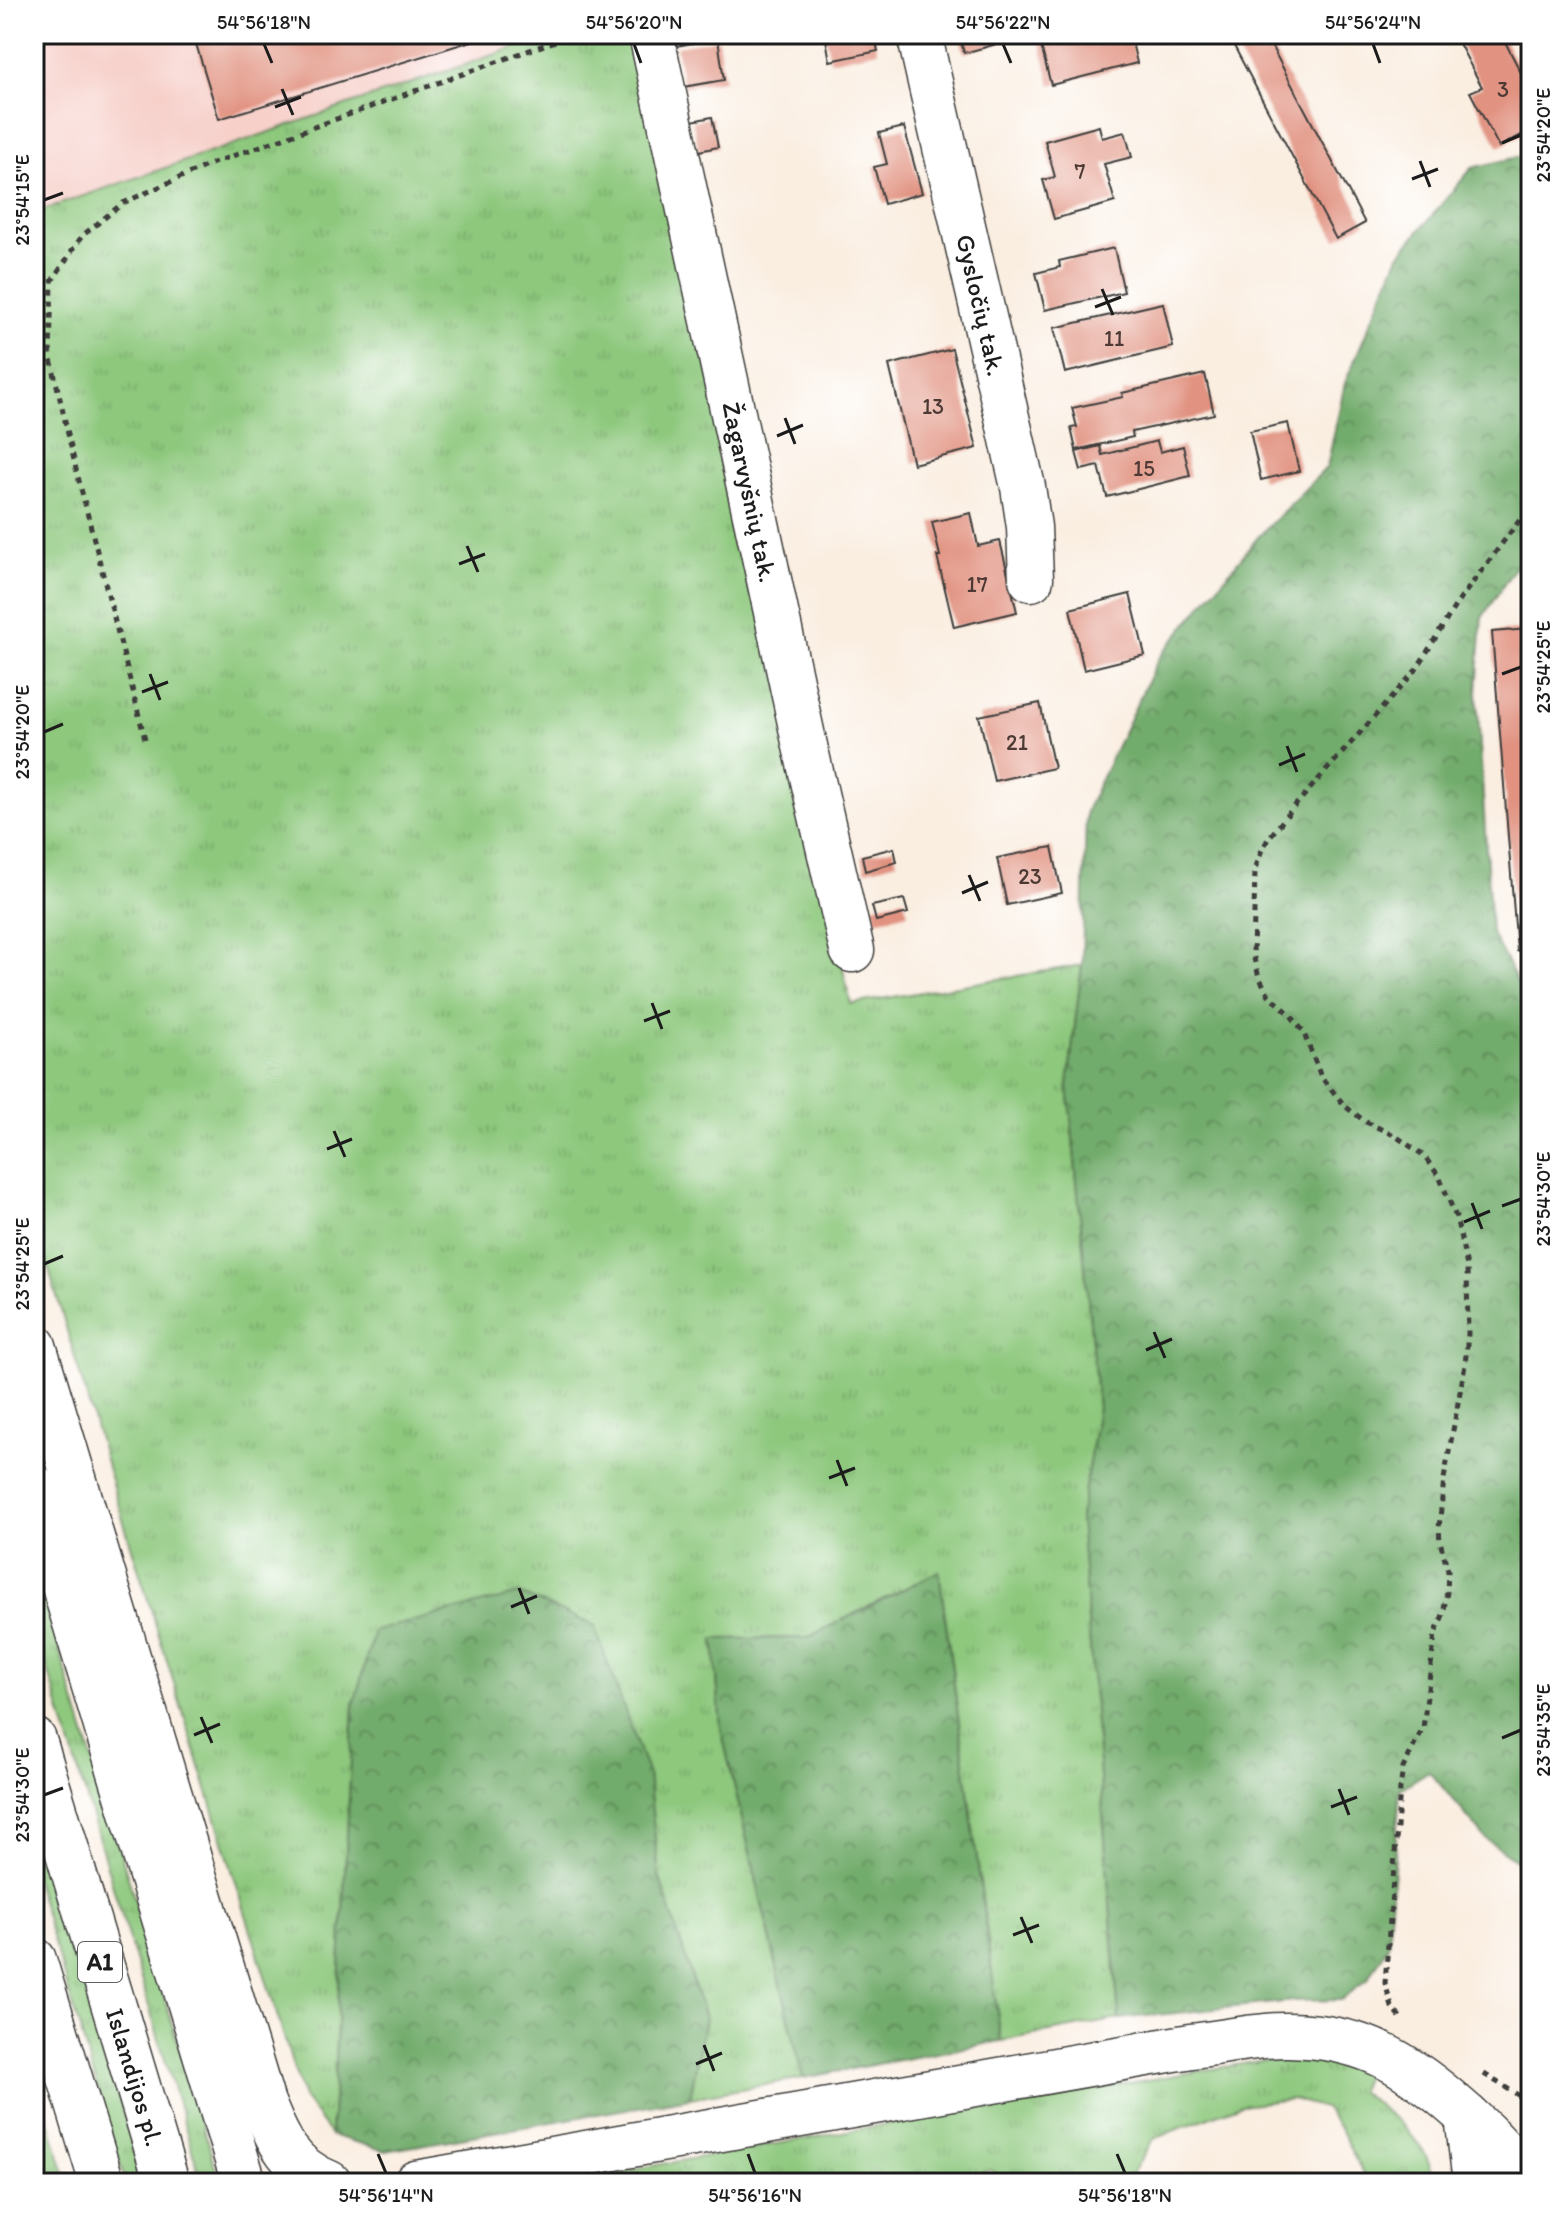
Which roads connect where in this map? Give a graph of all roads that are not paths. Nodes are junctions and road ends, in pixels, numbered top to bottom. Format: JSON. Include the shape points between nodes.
{"nodes":[{"id":1,"x":651,"y":34,"type":"edge"},
{"id":2,"x":919,"y":34,"type":"edge"},
{"id":3,"x":1031,"y":579,"type":"dead end"},
{"id":4,"x":852,"y":950,"type":"dead end"},
{"id":5,"x":34,"y":1346,"type":"edge"},
{"id":6,"x":34,"y":1487,"type":"edge"},
{"id":7,"x":34,"y":1740,"type":"edge"},
{"id":8,"x":34,"y":1960,"type":"edge"},
{"id":9,"x":1467,"y":2116,"type":"junction"},
{"id":10,"x":1531,"y":2138,"type":"edge"},
{"id":11,"x":428,"y":2182,"type":"edge"},
{"id":12,"x":102,"y":2183,"type":"edge"},
{"id":13,"x":167,"y":2183,"type":"edge"},
{"id":14,"x":244,"y":2183,"type":"edge"},
{"id":15,"x":329,"y":2183,"type":"edge"},
{"id":16,"x":416,"y":2183,"type":"edge"},
{"id":17,"x":1473,"y":2183,"type":"edge"},
{"id":18,"x":1527,"y":2183,"type":"edge"}],
"edges":[{"from":1,"to":4,"type":"main road","name":"Žagarvyšnių tak."},
{"from":2,"to":3,"type":"main road","name":"Gysločių tak.","via":[[1023,487]]},
{"from":5,"to":15,"type":"main road","via":[[263,2103],[278,2140],[301,2168]]},
{"from":6,"to":14,"type":"main road"},
{"from":7,"to":13,"type":"main road","name":"Islandijos pl.","number":"A1"},
{"from":8,"to":12,"type":"main road","number":"A1"},
{"from":9,"to":10,"type":"main road"},
{"from":9,"to":11,"type":"main road","via":[[1391,2058],[1338,2039],[1286,2035],[1191,2046]]},
{"from":9,"to":17,"type":"main road"},
{"from":9,"to":18,"type":"main road"},
{"from":11,"to":16,"type":"main road"}]}
